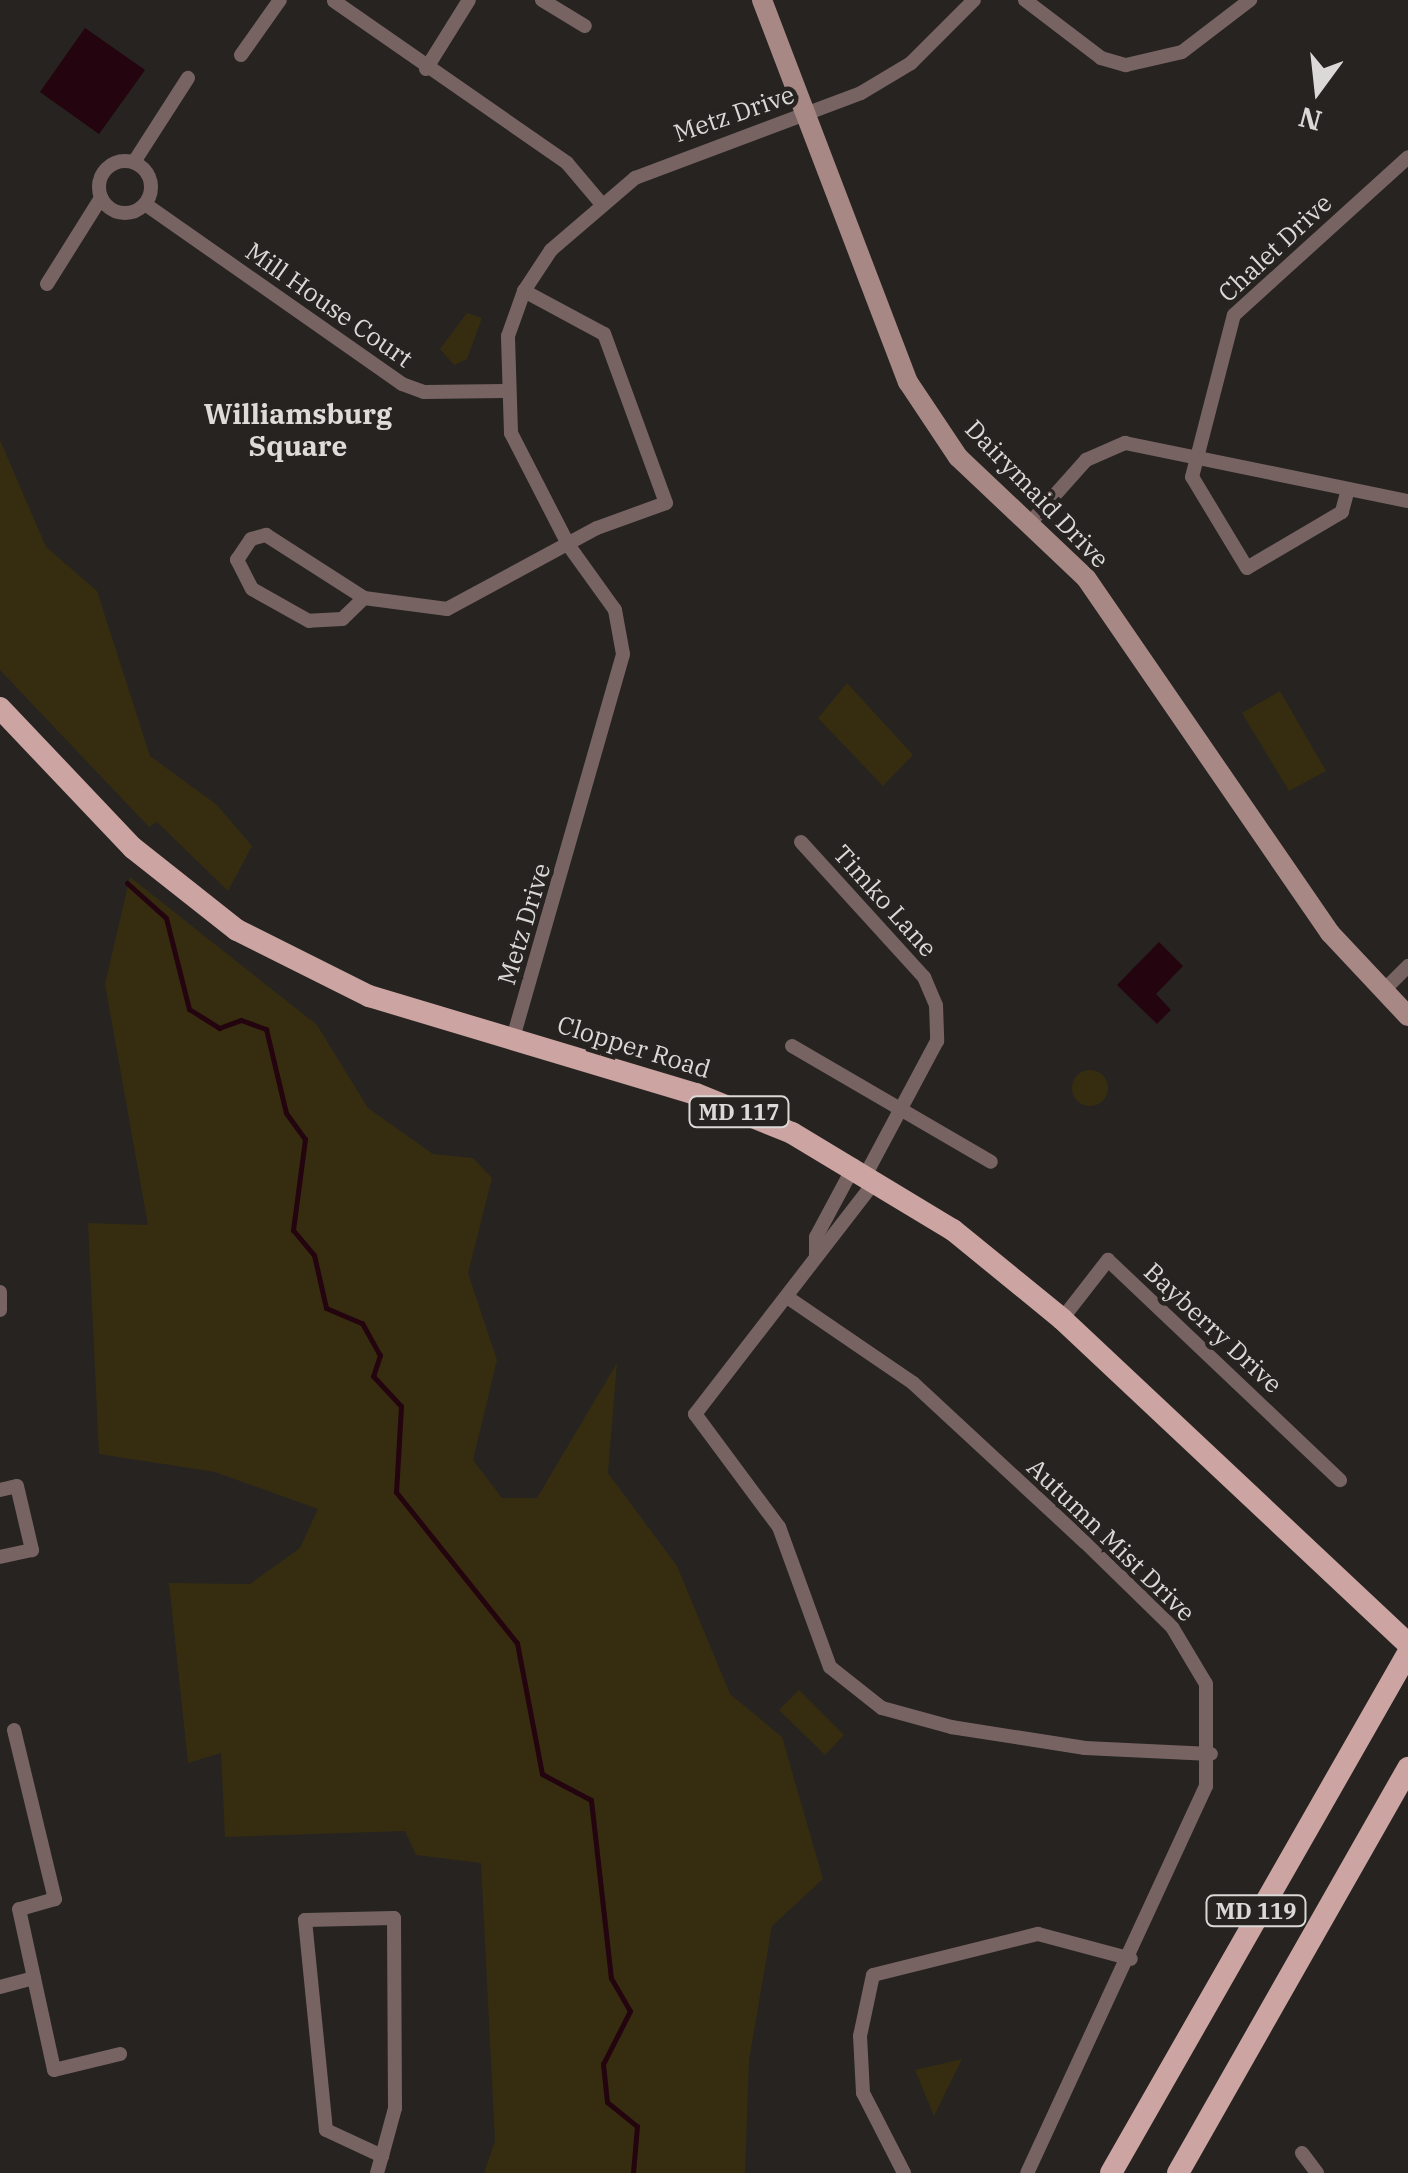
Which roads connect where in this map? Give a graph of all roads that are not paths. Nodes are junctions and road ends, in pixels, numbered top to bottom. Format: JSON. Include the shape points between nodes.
{"nodes":[{"id":1,"x":280,"y":0,"type":"edge"},
{"id":2,"x":325,"y":0,"type":"edge"},
{"id":3,"x":468,"y":0,"type":"edge"},
{"id":4,"x":542,"y":0,"type":"edge"},
{"id":5,"x":762,"y":0,"type":"edge"},
{"id":6,"x":974,"y":0,"type":"edge"},
{"id":7,"x":1025,"y":0,"type":"edge"},
{"id":8,"x":1250,"y":0,"type":"edge"},
{"id":9,"x":337,"y":1,"type":"edge"},
{"id":10,"x":585,"y":26,"type":"dead end"},
{"id":11,"x":242,"y":55,"type":"dead end"},
{"id":12,"x":426,"y":70,"type":"junction"},
{"id":13,"x":188,"y":78,"type":"dead end"},
{"id":14,"x":804,"y":112,"type":"junction"},
{"id":15,"x":1408,"y":157,"type":"edge"},
{"id":16,"x":134,"y":162,"type":"junction"},
{"id":17,"x":102,"y":198,"type":"junction"},
{"id":18,"x":600,"y":202,"type":"junction"},
{"id":19,"x":145,"y":204,"type":"junction"},
{"id":20,"x":47,"y":284,"type":"dead end"},
{"id":21,"x":524,"y":290,"type":"junction"},
{"id":22,"x":504,"y":390,"type":"junction"},
{"id":23,"x":1196,"y":453,"type":"junction"},
{"id":24,"x":1348,"y":489,"type":"junction"},
{"id":25,"x":1408,"y":501,"type":"edge"},
{"id":26,"x":1029,"y":524,"type":"junction"},
{"id":27,"x":569,"y":546,"type":"junction"},
{"id":28,"x":364,"y":598,"type":"junction"},
{"id":29,"x":0,"y":708,"type":"edge"},
{"id":30,"x":801,"y":842,"type":"dead end"},
{"id":31,"x":1408,"y":966,"type":"edge"},
{"id":32,"x":1382,"y":992,"type":"junction"},
{"id":33,"x":1408,"y":1016,"type":"edge"},
{"id":34,"x":512,"y":1038,"type":"junction"},
{"id":35,"x":792,"y":1046,"type":"dead end"},
{"id":36,"x":904,"y":1106,"type":"junction"},
{"id":37,"x":990,"y":1162,"type":"dead end"},
{"id":38,"x":865,"y":1173,"type":"junction"},
{"id":39,"x":816,"y":1257,"type":"junction"},
{"id":40,"x":0,"y":1292,"type":"edge"},
{"id":41,"x":790,"y":1299,"type":"junction"},
{"id":42,"x":0,"y":1310,"type":"edge"},
{"id":43,"x":1062,"y":1319,"type":"junction"},
{"id":44,"x":1340,"y":1480,"type":"dead end"},
{"id":45,"x":0,"y":1490,"type":"edge"},
{"id":46,"x":0,"y":1557,"type":"edge"},
{"id":47,"x":1408,"y":1644,"type":"edge"},
{"id":48,"x":1408,"y":1654,"type":"edge"},
{"id":49,"x":14,"y":1730,"type":"dead end"},
{"id":50,"x":1210,"y":1754,"type":"junction"},
{"id":51,"x":1408,"y":1768,"type":"edge"},
{"id":52,"x":1131,"y":1959,"type":"junction"},
{"id":53,"x":34,"y":1978,"type":"junction"},
{"id":54,"x":0,"y":1986,"type":"edge"},
{"id":55,"x":120,"y":2054,"type":"dead end"},
{"id":56,"x":1302,"y":2153,"type":"dead end"},
{"id":57,"x":382,"y":2156,"type":"junction"},
{"id":58,"x":377,"y":2173,"type":"edge"},
{"id":59,"x":904,"y":2173,"type":"edge"},
{"id":60,"x":1027,"y":2173,"type":"edge"},
{"id":61,"x":1111,"y":2173,"type":"edge"},
{"id":62,"x":1178,"y":2173,"type":"edge"},
{"id":63,"x":1317,"y":2173,"type":"edge"}],
"edges":[{"from":1,"to":11,"type":"street"},
{"from":2,"to":9,"type":"street"},
{"from":3,"to":12,"type":"street"},
{"from":4,"to":10,"type":"street"},
{"from":5,"to":14,"type":"street","name":"Dairymaid Drive"},
{"from":6,"to":14,"type":"street","name":"Metz Drive","via":[[912,63]]},
{"from":7,"to":8,"type":"street","via":[[1101,58],[1126,66],[1182,52]]},
{"from":9,"to":12,"type":"street"},
{"from":12,"to":18,"type":"street","via":[[567,163]]},
{"from":13,"to":16,"type":"street"},
{"from":14,"to":18,"type":"street","name":"Metz Drive","via":[[670,160]]},
{"from":14,"to":26,"type":"street","name":"Dairymaid Drive","via":[[908,382],[958,457]]},
{"from":15,"to":23,"type":"street","name":"Chalet Drive","via":[[1234,316]]},
{"from":16,"to":17,"type":"street","via":[[105,169]]},
{"from":16,"to":19,"type":"street","via":[[152,185]]},
{"from":17,"to":19,"type":"street","name":"Mill House Court","via":[[116,212]]},
{"from":17,"to":20,"type":"street"},
{"from":18,"to":21,"type":"street","name":"Metz Drive"},
{"from":19,"to":22,"type":"street","name":"Mill House Court","via":[[402,384]]},
{"from":21,"to":22,"type":"street","name":"Metz Drive"},
{"from":21,"to":27,"type":"street","via":[[604,334],[666,503]]},
{"from":22,"to":27,"type":"street","name":"Metz Drive","via":[[521,461]]},
{"from":23,"to":24,"type":"street"},
{"from":23,"to":24,"type":"street","via":[[1192,476],[1247,568],[1342,512]]},
{"from":23,"to":26,"type":"street","via":[[1105,447]]},
{"from":24,"to":25,"type":"street"},
{"from":26,"to":32,"type":"street","name":"Dairymaid Drive","via":[[1086,578],[1330,933]]},
{"from":27,"to":28,"type":"street","via":[[447,609]]},
{"from":27,"to":34,"type":"street","name":"Metz Drive","via":[[615,610],[623,654]]},
{"from":28,"to":28,"type":"street","via":[[278,538],[251,539],[237,560],[252,588],[309,621],[342,618]]},
{"from":29,"to":34,"type":"main road","name":"Clopper Road","number":"MD 117","via":[[133,848],[237,930],[369,996]]},
{"from":30,"to":36,"type":"street","name":"Timko Lane","via":[[924,977],[936,1006],[937,1041]]},
{"from":31,"to":32,"type":"street"},
{"from":32,"to":33,"type":"street","name":"Dairymaid Drive"},
{"from":34,"to":38,"type":"main road","name":"Clopper Road","number":"MD 117","via":[[696,1094]]},
{"from":35,"to":36,"type":"street"},
{"from":36,"to":37,"type":"street"},
{"from":36,"to":38,"type":"street","name":"Timko Lane"},
{"from":38,"to":39,"type":"street","via":[[832,1248]]},
{"from":38,"to":39,"type":"street","via":[[816,1236]]},
{"from":38,"to":43,"type":"main road","name":"Clopper Road","number":"MD 117"},
{"from":39,"to":41,"type":"street"},
{"from":40,"to":42,"type":"street"},
{"from":41,"to":50,"type":"street","name":"Autumn Mist Drive","via":[[914,1383],[1172,1626],[1206,1684]]},
{"from":41,"to":50,"type":"street","via":[[695,1414],[779,1527],[837,1676],[882,1708],[951,1727],[1085,1748]]},
{"from":43,"to":44,"type":"street","name":"Bayberry Drive","via":[[1108,1260]]},
{"from":43,"to":47,"type":"main road","name":"Clopper Road","number":"MD 117"},
{"from":45,"to":46,"type":"street","via":[[17,1486],[32,1550]]},
{"from":48,"to":61,"type":"main road","number":"MD 119"},
{"from":49,"to":53,"type":"street","via":[[56,1899],[19,1909]]},
{"from":50,"to":52,"type":"street","name":"Autumn Mist Drive","via":[[1206,1786]]},
{"from":51,"to":62,"type":"main road","number":"MD 119"},
{"from":52,"to":59,"type":"street","via":[[1038,1934],[873,1975],[860,2036],[863,2093]]},
{"from":52,"to":60,"type":"street","name":"Autumn Mist Drive"},
{"from":53,"to":54,"type":"street"},
{"from":53,"to":55,"type":"street","via":[[54,2070]]},
{"from":56,"to":63,"type":"street"},
{"from":57,"to":57,"type":"street","via":[[394,2108],[394,1918],[305,1920],[326,2130]]},
{"from":57,"to":58,"type":"street"}]}
